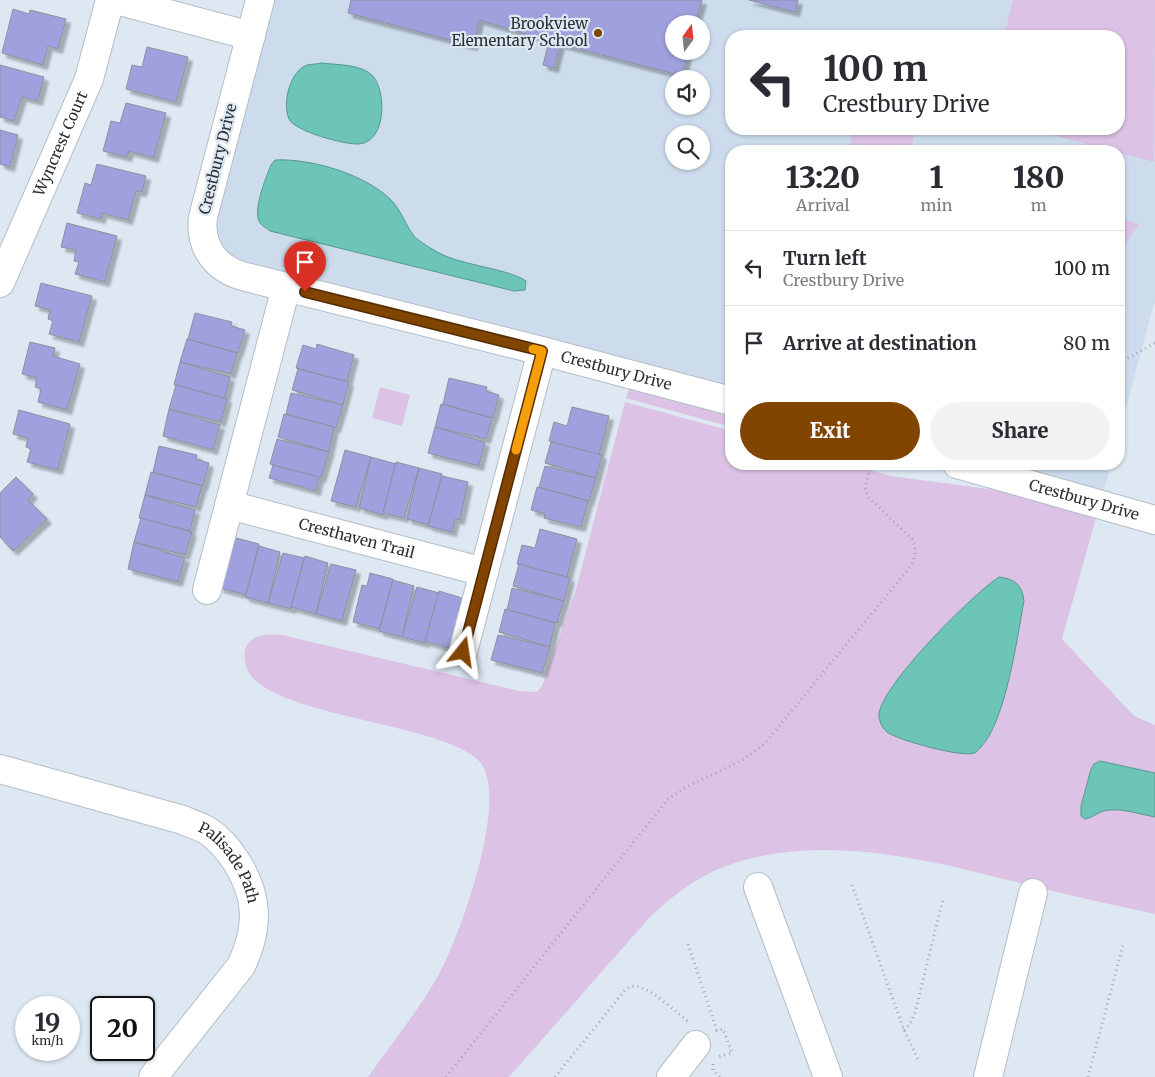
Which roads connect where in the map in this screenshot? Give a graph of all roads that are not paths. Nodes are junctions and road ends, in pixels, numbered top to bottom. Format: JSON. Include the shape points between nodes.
{"nodes":[{"id":1,"x":110,"y":0,"type":"edge"},
{"id":2,"x":116,"y":0,"type":"edge"},
{"id":3,"x":260,"y":0,"type":"edge"},
{"id":4,"x":251,"y":36,"type":"junction"},
{"id":5,"x":0,"y":283,"type":"edge"},
{"id":6,"x":286,"y":288,"type":"junction"},
{"id":7,"x":542,"y":351,"type":"junction"},
{"id":8,"x":725,"y":399,"type":"edge"},
{"id":9,"x":978,"y":470,"type":"edge"},
{"id":10,"x":230,"y":505,"type":"junction"},
{"id":11,"x":1155,"y":520,"type":"edge"},
{"id":12,"x":484,"y":572,"type":"junction"},
{"id":13,"x":207,"y":590,"type":"dead end"},
{"id":14,"x":463,"y":652,"type":"dead end"},
{"id":15,"x":0,"y":769,"type":"edge"},
{"id":16,"x":758,"y":887,"type":"dead end"},
{"id":17,"x":1033,"y":893,"type":"dead end"},
{"id":18,"x":706,"y":1042,"type":"road end"},
{"id":19,"x":153,"y":1077,"type":"edge"},
{"id":20,"x":671,"y":1077,"type":"edge"},
{"id":21,"x":828,"y":1077,"type":"edge"},
{"id":22,"x":988,"y":1077,"type":"edge"}],
"edges":[{"from":1,"to":5,"type":"street","name":"Wyncrest Court","via":[[89,79]]},
{"from":2,"to":4,"type":"street"},
{"from":3,"to":4,"type":"street","name":"Crestbury Drive"},
{"from":4,"to":6,"type":"street","name":"Crestbury Drive","via":[[204,209],[202,234],[210,255],[223,268]]},
{"from":6,"to":7,"type":"street","name":"Crestbury Drive"},
{"from":6,"to":10,"type":"street"},
{"from":7,"to":8,"type":"street","name":"Crestbury Drive"},
{"from":7,"to":12,"type":"street"},
{"from":9,"to":11,"type":"street","name":"Crestbury Drive"},
{"from":10,"to":12,"type":"street","name":"Cresthaven Trail"},
{"from":10,"to":13,"type":"street"},
{"from":12,"to":14,"type":"street"},
{"from":15,"to":19,"type":"street","name":"Palisade Path","via":[[183,820],[207,830],[225,844],[247,879],[254,903],[254,926],[248,953]]},
{"from":16,"to":21,"type":"street"},
{"from":17,"to":22,"type":"street"},
{"from":18,"to":20,"type":"street"}]}
